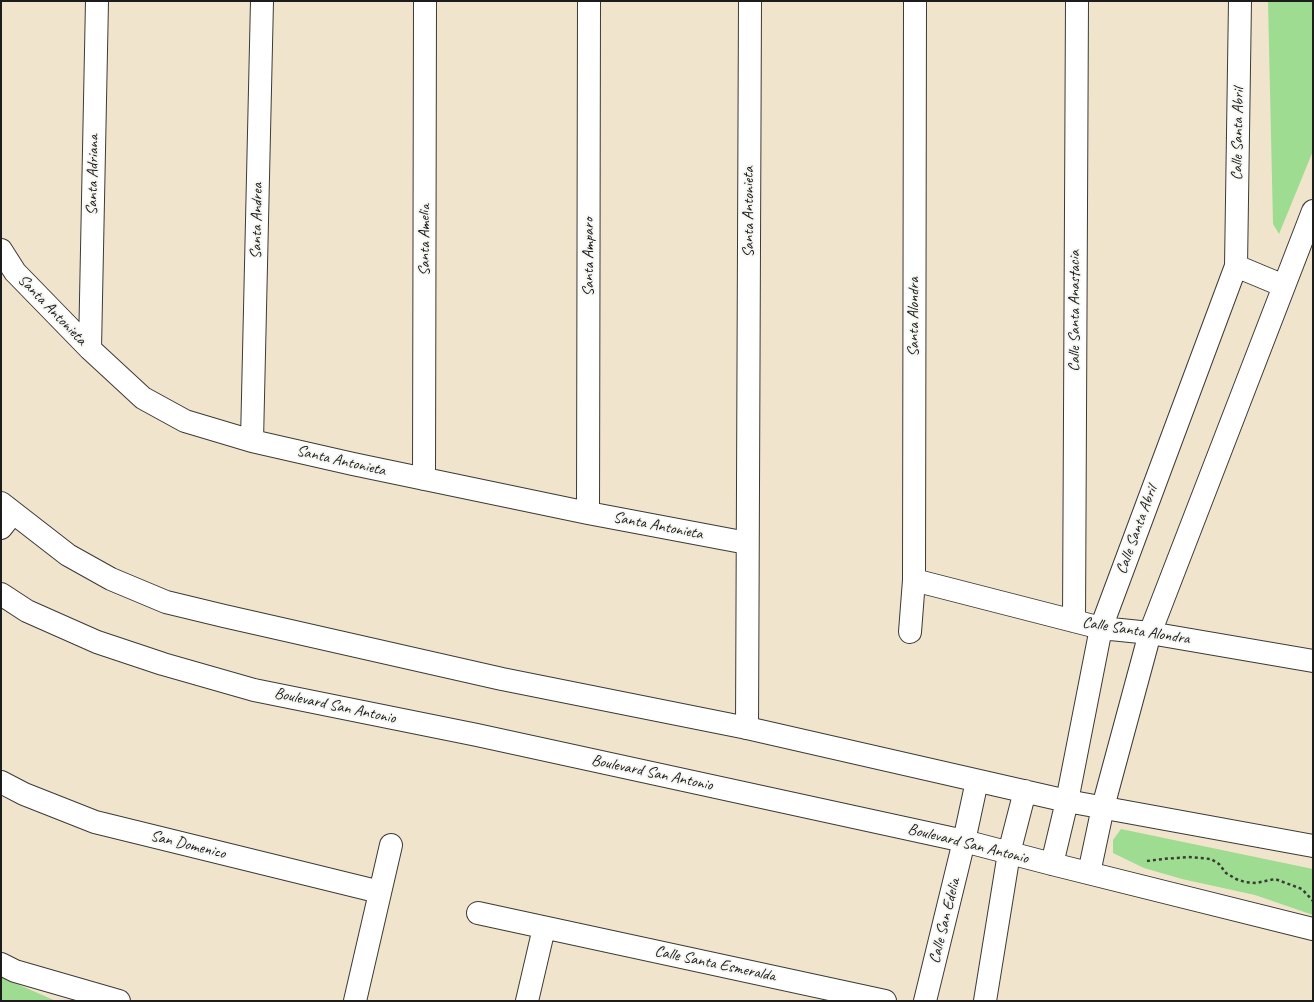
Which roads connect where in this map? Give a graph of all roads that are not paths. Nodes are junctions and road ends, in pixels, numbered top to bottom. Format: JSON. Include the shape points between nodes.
{"nodes":[{"id":1,"x":97,"y":1,"type":"edge"},
{"id":2,"x":262,"y":1,"type":"edge"},
{"id":3,"x":426,"y":1,"type":"edge"},
{"id":4,"x":589,"y":1,"type":"edge"},
{"id":5,"x":750,"y":1,"type":"edge"},
{"id":6,"x":915,"y":1,"type":"edge"},
{"id":7,"x":1077,"y":1,"type":"edge"},
{"id":8,"x":1240,"y":1,"type":"edge"},
{"id":9,"x":1313,"y":211,"type":"edge"},
{"id":10,"x":1,"y":250,"type":"edge"},
{"id":11,"x":1236,"y":266,"type":"junction"},
{"id":12,"x":1284,"y":286,"type":"junction"},
{"id":13,"x":90,"y":349,"type":"junction"},
{"id":14,"x":252,"y":440,"type":"junction"},
{"id":15,"x":424,"y":479,"type":"junction"},
{"id":16,"x":588,"y":513,"type":"junction"},
{"id":17,"x":5,"y":515,"type":"edge"},
{"id":18,"x":747,"y":543,"type":"junction"},
{"id":19,"x":914,"y":580,"type":"junction"},
{"id":20,"x":1,"y":594,"type":"edge"},
{"id":21,"x":1074,"y":620,"type":"junction"},
{"id":22,"x":1101,"y":628,"type":"junction"},
{"id":23,"x":910,"y":632,"type":"dead end"},
{"id":24,"x":1150,"y":633,"type":"junction"},
{"id":25,"x":1313,"y":661,"type":"edge"},
{"id":26,"x":747,"y":728,"type":"junction"},
{"id":27,"x":977,"y":781,"type":"junction"},
{"id":28,"x":1,"y":782,"type":"edge"},
{"id":29,"x":1025,"y":791,"type":"junction"},
{"id":30,"x":1067,"y":801,"type":"junction"},
{"id":31,"x":1103,"y":807,"type":"junction"},
{"id":32,"x":964,"y":841,"type":"junction"},
{"id":33,"x":391,"y":845,"type":"dead end"},
{"id":34,"x":1313,"y":846,"type":"edge"},
{"id":35,"x":1009,"y":853,"type":"junction"},
{"id":36,"x":1052,"y":864,"type":"junction"},
{"id":37,"x":1089,"y":873,"type":"junction"},
{"id":38,"x":380,"y":892,"type":"junction"},
{"id":39,"x":478,"y":913,"type":"dead end"},
{"id":40,"x":544,"y":928,"type":"junction"},
{"id":41,"x":1313,"y":929,"type":"edge"},
{"id":42,"x":1,"y":964,"type":"edge"},
{"id":43,"x":119,"y":1001,"type":"edge"},
{"id":44,"x":355,"y":1001,"type":"edge"},
{"id":45,"x":527,"y":1001,"type":"edge"},
{"id":46,"x":885,"y":1001,"type":"edge"},
{"id":47,"x":925,"y":1001,"type":"edge"},
{"id":48,"x":985,"y":1001,"type":"edge"}],
"edges":[{"from":1,"to":13,"type":"street","name":"Santa Adriana"},
{"from":2,"to":14,"type":"street","name":"Santa Andrea"},
{"from":3,"to":15,"type":"street","name":"Santa Amelia"},
{"from":4,"to":16,"type":"street","name":"Santa Amparo"},
{"from":5,"to":18,"type":"street","name":"Santa Antonieta"},
{"from":6,"to":19,"type":"street","name":"Santa Alondra"},
{"from":7,"to":21,"type":"street","name":"Calle Santa Anastacia"},
{"from":8,"to":11,"type":"street","name":"Calle Santa Abril"},
{"from":9,"to":12,"type":"street"},
{"from":10,"to":13,"type":"street","name":"Santa Antonieta","via":[[15,272]]},
{"from":11,"to":12,"type":"street"},
{"from":11,"to":22,"type":"street","name":"Calle Santa Abril"},
{"from":12,"to":24,"type":"street"},
{"from":13,"to":14,"type":"street","name":"Santa Antonieta","via":[[143,398],[185,421]]},
{"from":14,"to":15,"type":"street","name":"Santa Antonieta"},
{"from":15,"to":16,"type":"street","name":"Santa Antonieta"},
{"from":16,"to":18,"type":"street","name":"Santa Antonieta"},
{"from":17,"to":26,"type":"street","via":[[111,579],[166,602],[502,679]]},
{"from":18,"to":26,"type":"street","name":"Santa Antonieta"},
{"from":19,"to":21,"type":"street","name":"Calle Santa Alondra"},
{"from":19,"to":23,"type":"street","name":"Santa Alondra"},
{"from":20,"to":32,"type":"street","name":"Boulevard San Antonio","via":[[27,611],[97,642],[254,690],[477,735]]},
{"from":21,"to":22,"type":"street","name":"Calle Santa Alondra"},
{"from":22,"to":24,"type":"street","name":"Calle Santa Alondra"},
{"from":22,"to":30,"type":"street","name":"Calle Santa Abril"},
{"from":24,"to":25,"type":"street","name":"Calle Santa Alondra"},
{"from":24,"to":31,"type":"street"},
{"from":26,"to":27,"type":"street"},
{"from":27,"to":29,"type":"street"},
{"from":27,"to":32,"type":"street","name":"Calle San Edelia"},
{"from":28,"to":38,"type":"street","name":"San Domenico","via":[[24,794],[95,822]]},
{"from":29,"to":30,"type":"street"},
{"from":29,"to":35,"type":"street"},
{"from":30,"to":31,"type":"street"},
{"from":30,"to":36,"type":"street","name":"Calle Santa Abril"},
{"from":31,"to":34,"type":"street"},
{"from":31,"to":37,"type":"street"},
{"from":32,"to":35,"type":"street","name":"Boulevard San Antonio"},
{"from":32,"to":47,"type":"street","name":"Calle San Edelia"},
{"from":33,"to":38,"type":"street"},
{"from":35,"to":36,"type":"street","name":"Boulevard San Antonio"},
{"from":35,"to":48,"type":"street"},
{"from":36,"to":37,"type":"street","name":"Boulevard San Antonio"},
{"from":37,"to":41,"type":"street","name":"Boulevard San Antonio"},
{"from":38,"to":44,"type":"street"},
{"from":39,"to":40,"type":"street","name":"Calle Santa Esmeralda"},
{"from":40,"to":45,"type":"street"},
{"from":40,"to":46,"type":"street","name":"Calle Santa Esmeralda"},
{"from":42,"to":43,"type":"street","via":[[15,971]]}]}
